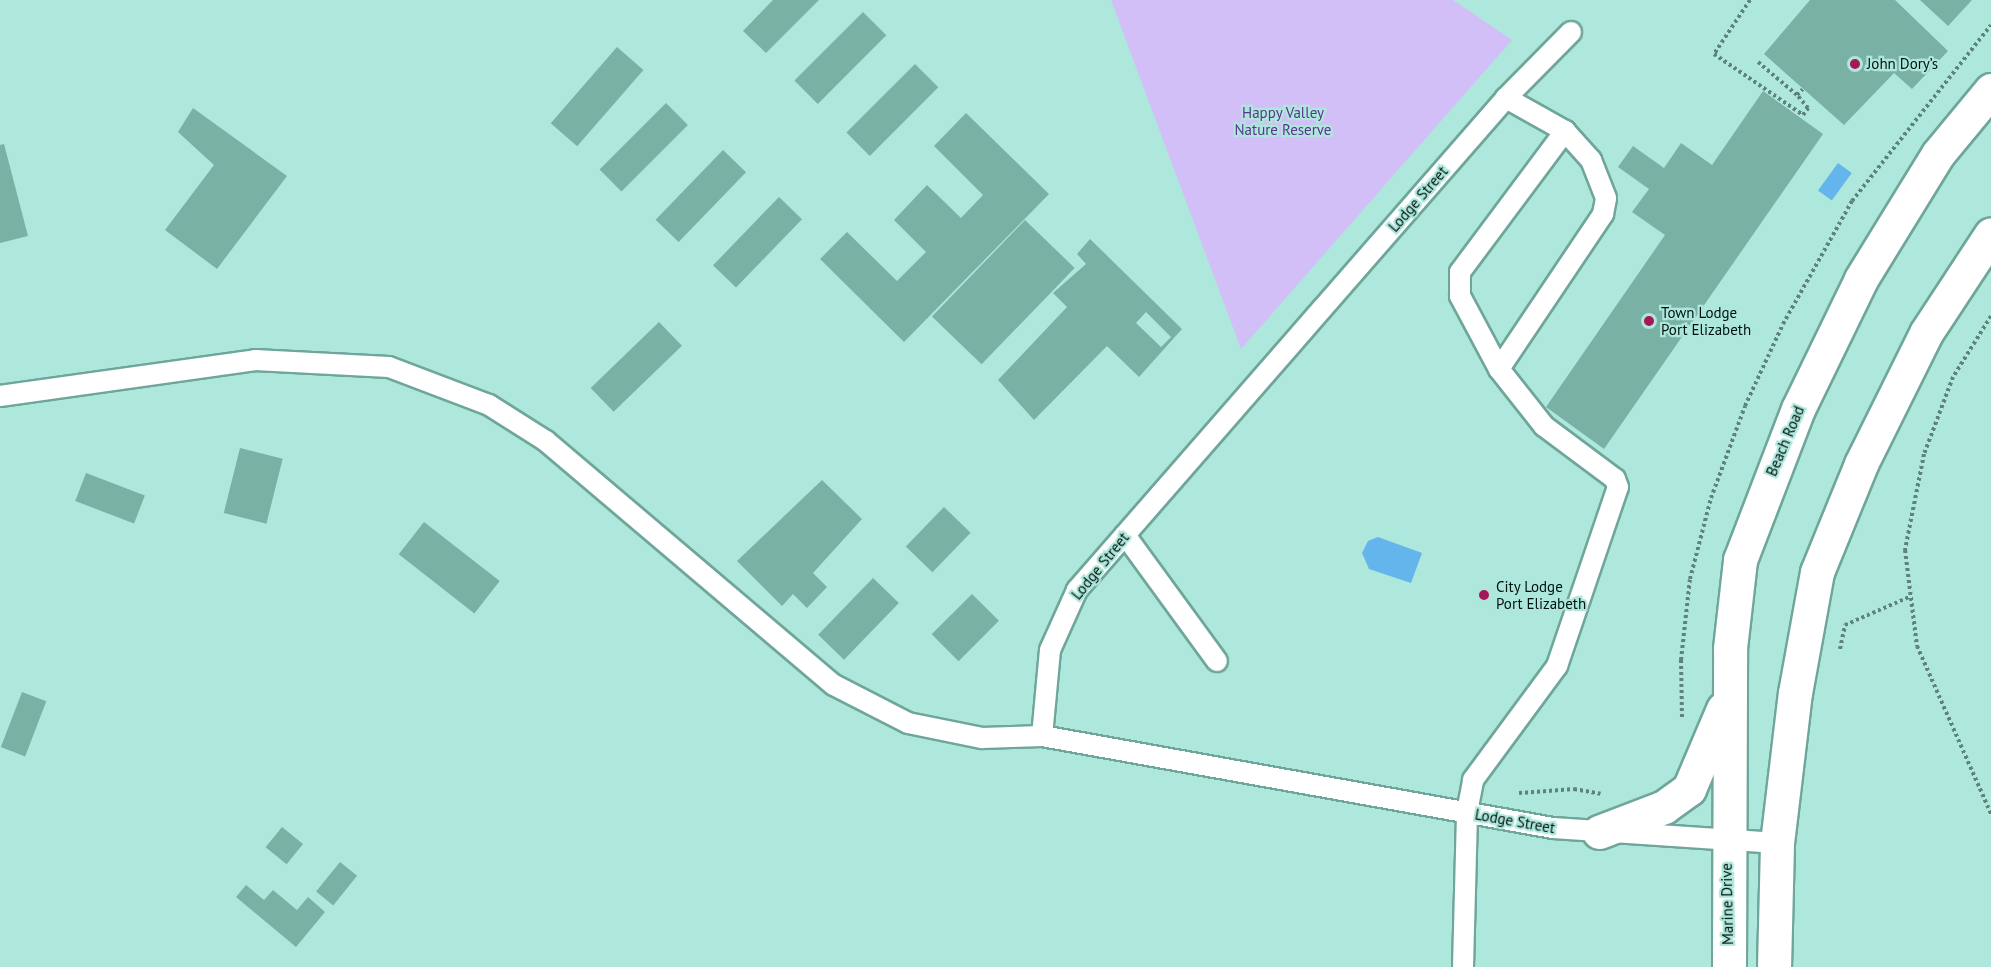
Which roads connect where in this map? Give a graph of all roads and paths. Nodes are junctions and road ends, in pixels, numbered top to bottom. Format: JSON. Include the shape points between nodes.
{"nodes":[{"id":1,"x":1750,"y":0,"type":"edge"},
{"id":2,"x":1570,"y":32,"type":"dead end"},
{"id":3,"x":1758,"y":62,"type":"dead end"},
{"id":4,"x":1803,"y":89,"type":"dead end"},
{"id":5,"x":1991,"y":90,"type":"edge"},
{"id":6,"x":1797,"y":94,"type":"junction"},
{"id":7,"x":1506,"y":98,"type":"junction"},
{"id":8,"x":1564,"y":131,"type":"junction"},
{"id":9,"x":1991,"y":234,"type":"edge"},
{"id":10,"x":1991,"y":316,"type":"edge"},
{"id":11,"x":1499,"y":369,"type":"junction"},
{"id":12,"x":0,"y":396,"type":"edge"},
{"id":13,"x":1125,"y":535,"type":"junction"},
{"id":14,"x":1909,"y":597,"type":"junction"},
{"id":15,"x":1838,"y":659,"type":"dead end"},
{"id":16,"x":1217,"y":661,"type":"dead end"},
{"id":17,"x":1728,"y":697,"type":"junction"},
{"id":18,"x":1042,"y":736,"type":"junction"},
{"id":19,"x":1467,"y":812,"type":"junction"},
{"id":20,"x":1991,"y":814,"type":"edge"},
{"id":21,"x":1599,"y":832,"type":"junction"},
{"id":22,"x":1726,"y":840,"type":"junction"},
{"id":23,"x":1777,"y":843,"type":"junction"},
{"id":24,"x":1463,"y":967,"type":"edge"},
{"id":25,"x":1729,"y":967,"type":"edge"},
{"id":26,"x":1774,"y":967,"type":"edge"}],
"edges":[{"from":1,"to":6,"type":"path","via":[[1714,54],[1803,115],[1808,108]]},
{"from":2,"to":7,"type":"lane","name":"Lodge Street"},
{"from":3,"to":6,"type":"path"},
{"from":4,"to":6,"type":"path"},
{"from":5,"to":17,"type":"main road","name":"Beach Road","via":[[1938,154],[1900,213],[1861,279],[1798,409],[1740,560]]},
{"from":7,"to":8,"type":"lane"},
{"from":7,"to":13,"type":"lane","name":"Lodge Street"},
{"from":8,"to":11,"type":"lane","via":[[1460,272],[1460,296]]},
{"from":8,"to":11,"type":"lane","via":[[1591,160],[1604,189],[1603,214]]},
{"from":9,"to":23,"type":"main road","via":[[1926,333],[1861,464],[1817,572],[1795,693]]},
{"from":10,"to":14,"type":"path","via":[[1953,377],[1924,454],[1905,550]]},
{"from":11,"to":19,"type":"lane","via":[[1544,426],[1615,479],[1618,487],[1557,666],[1489,754],[1473,780]]},
{"from":12,"to":18,"type":"lane","via":[[255,360],[389,367],[489,405],[546,441],[834,686],[908,723],[982,738]]},
{"from":13,"to":16,"type":"lane"},
{"from":13,"to":18,"type":"lane","name":"Lodge Street","via":[[1077,590],[1061,620],[1050,651]]},
{"from":14,"to":15,"type":"path","via":[[1845,625]]},
{"from":14,"to":20,"type":"path","via":[[1917,646]]},
{"from":17,"to":21,"type":"main road","via":[[1689,789],[1664,807]]},
{"from":17,"to":22,"type":"main road","name":"Beach Road"},
{"from":18,"to":19,"type":"lane","name":"Lodge Street"},
{"from":19,"to":21,"type":"lane","name":"Lodge Street"},
{"from":19,"to":24,"type":"lane"},
{"from":21,"to":22,"type":"lane","name":"Lodge Street"},
{"from":22,"to":23,"type":"lane","name":"Lodge Street"},
{"from":22,"to":25,"type":"main road","name":"Marine Drive"},
{"from":23,"to":26,"type":"main road"}]}
